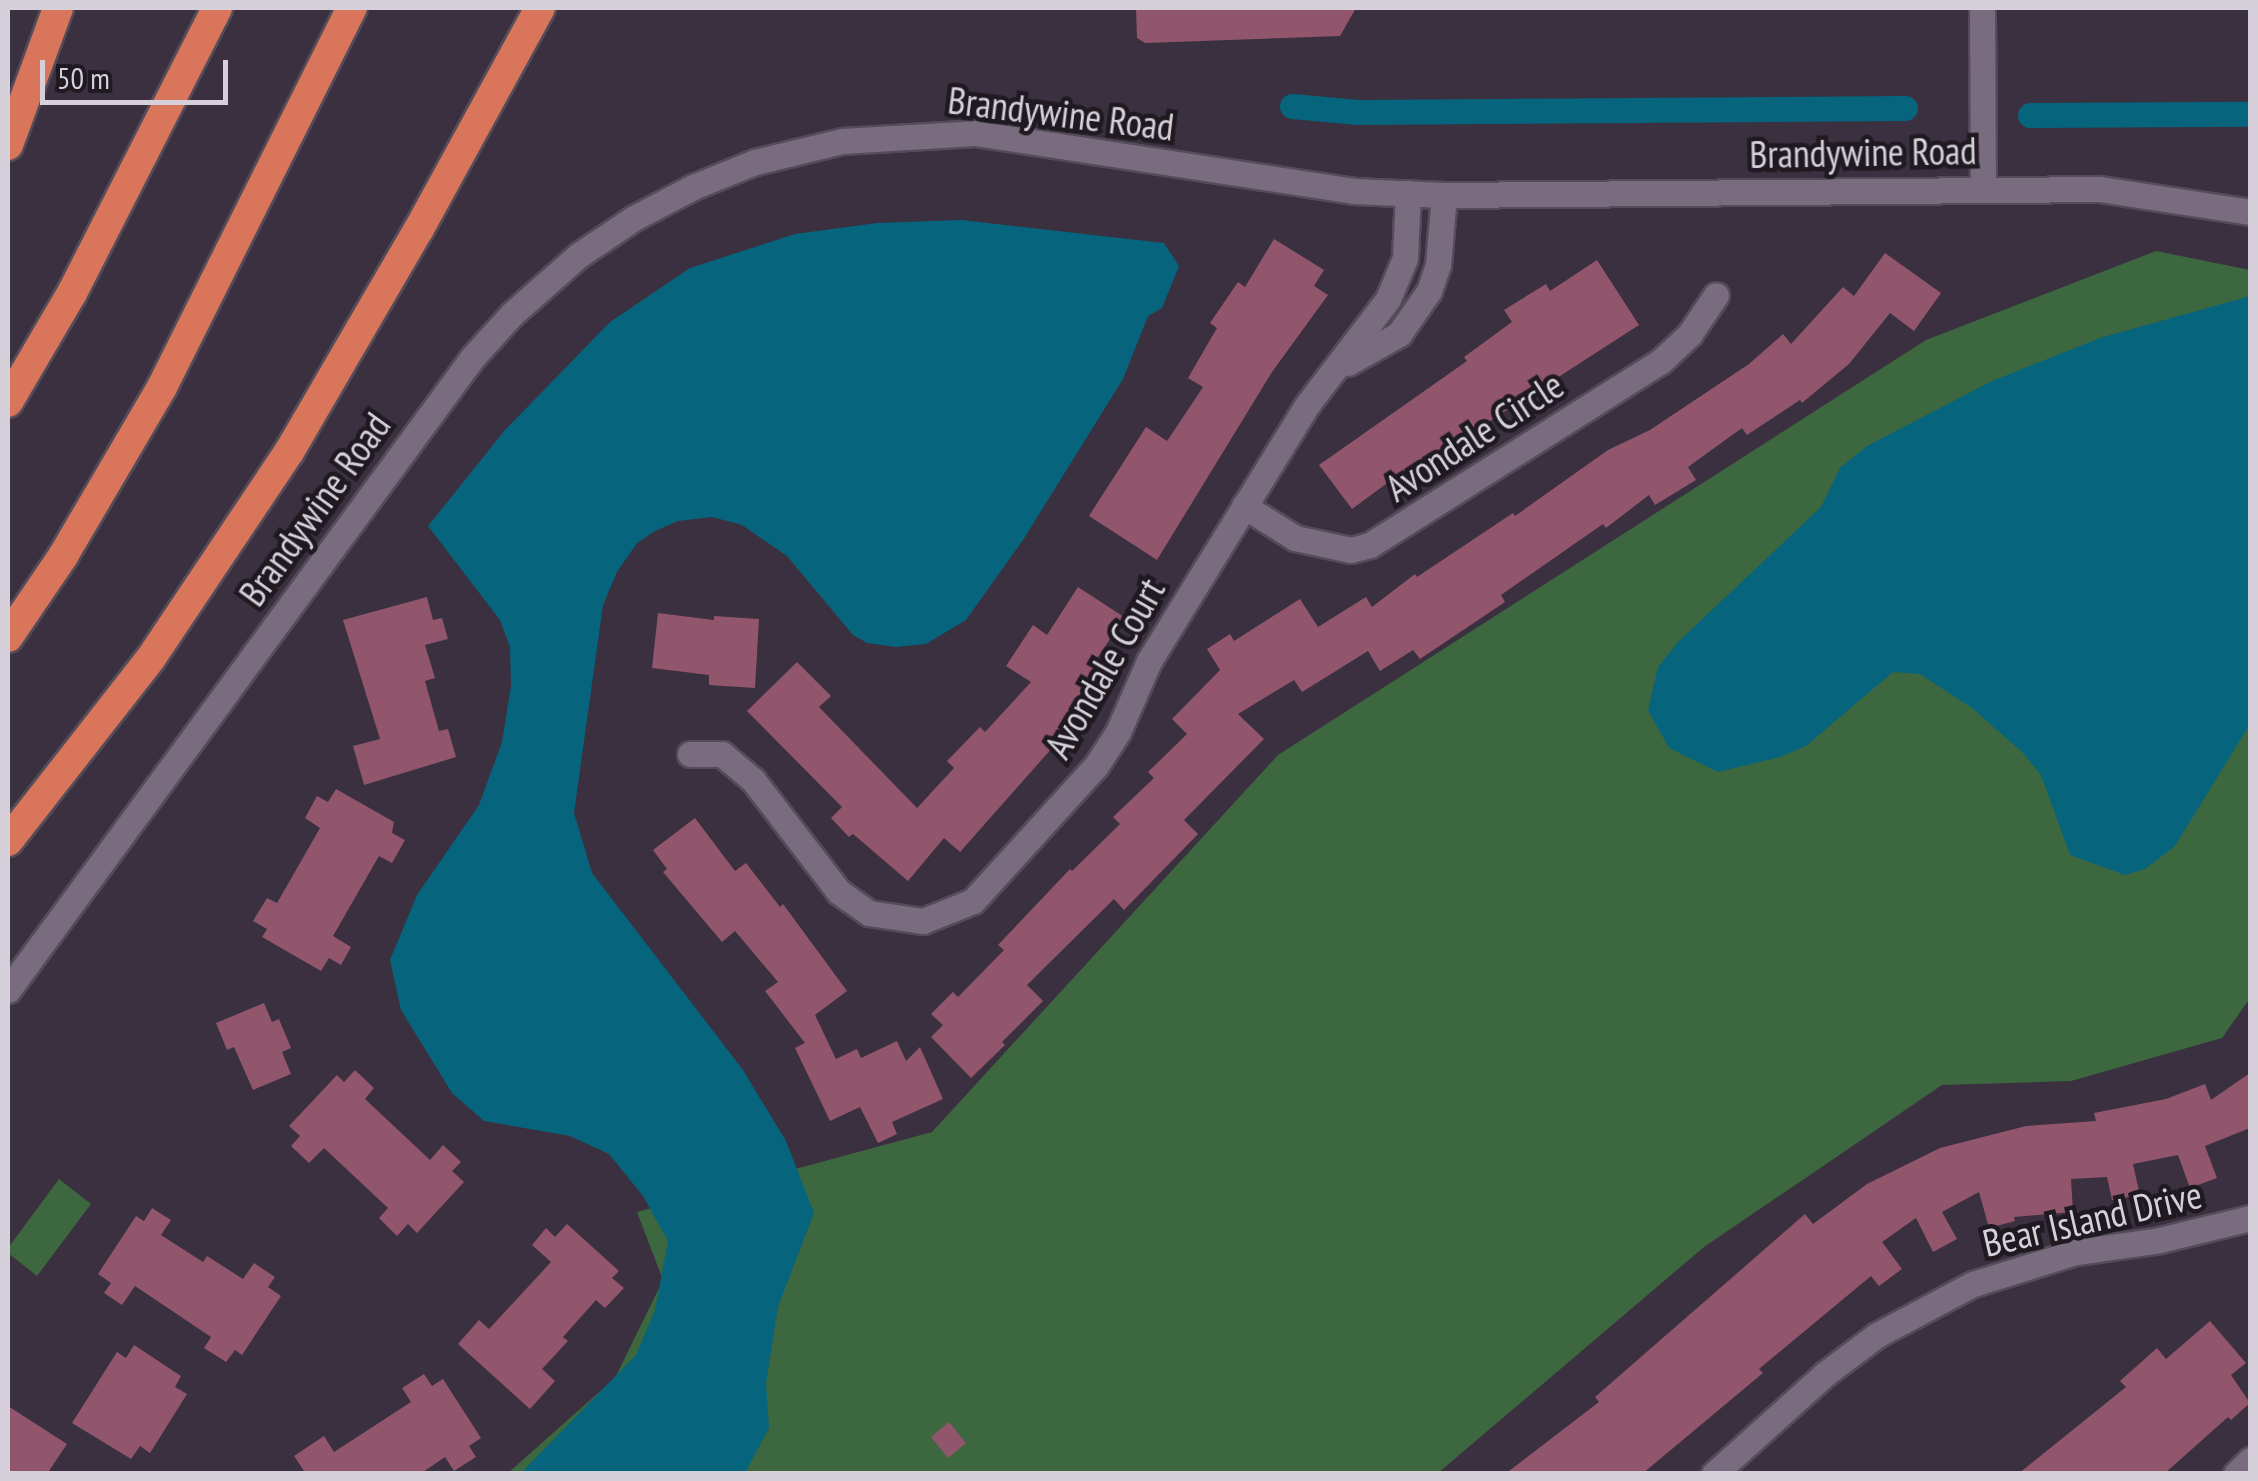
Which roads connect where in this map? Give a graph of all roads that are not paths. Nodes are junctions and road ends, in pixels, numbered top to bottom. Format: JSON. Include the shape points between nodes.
{"nodes":[{"id":1,"x":58,"y":8,"type":"edge"},
{"id":2,"x":217,"y":8,"type":"edge"},
{"id":3,"x":352,"y":8,"type":"edge"},
{"id":4,"x":540,"y":8,"type":"edge"},
{"id":5,"x":1982,"y":8,"type":"edge"},
{"id":6,"x":8,"y":146,"type":"edge"},
{"id":7,"x":1982,"y":188,"type":"junction"},
{"id":8,"x":1408,"y":193,"type":"junction"},
{"id":9,"x":1444,"y":194,"type":"junction"},
{"id":10,"x":2250,"y":212,"type":"edge"},
{"id":11,"x":1716,"y":295,"type":"dead end"},
{"id":12,"x":1335,"y":370,"type":"junction"},
{"id":13,"x":8,"y":402,"type":"edge"},
{"id":14,"x":1244,"y":506,"type":"junction"},
{"id":15,"x":8,"y":637,"type":"edge"},
{"id":16,"x":690,"y":754,"type":"dead end"},
{"id":17,"x":8,"y":841,"type":"edge"},
{"id":18,"x":8,"y":990,"type":"edge"},
{"id":19,"x":2250,"y":1218,"type":"edge"},
{"id":20,"x":2250,"y":1460,"type":"edge"},
{"id":21,"x":1714,"y":1474,"type":"edge"},
{"id":22,"x":2236,"y":1474,"type":"edge"}],
"edges":[{"from":1,"to":6,"type":"highway"},
{"from":2,"to":13,"type":"highway","via":[[72,293]]},
{"from":3,"to":15,"type":"highway","via":[[162,387]]},
{"from":4,"to":17,"type":"highway","via":[[289,452],[151,658]]},
{"from":5,"to":7,"type":"street"},
{"from":7,"to":9,"type":"street","name":"Brandywine Road"},
{"from":7,"to":10,"type":"street","name":"Brandywine Road","via":[[2100,189]]},
{"from":8,"to":9,"type":"street","name":"Brandywine Road"},
{"from":8,"to":12,"type":"street","name":"Avondale Court","via":[[1398,279]]},
{"from":8,"to":18,"type":"street","name":"Brandywine Road","via":[[1308,185],[975,134],[908,134],[842,141],[756,162],[634,218],[544,283],[472,358]]},
{"from":9,"to":12,"type":"street","via":[[1438,265],[1414,314],[1383,345]]},
{"from":11,"to":14,"type":"street","name":"Avondale Circle","via":[[1660,362],[1370,545],[1351,550],[1295,538]]},
{"from":12,"to":14,"type":"street","name":"Avondale Court"},
{"from":14,"to":16,"type":"street","name":"Avondale Court","via":[[1149,660],[1096,766],[958,910],[904,922],[853,904],[753,780],[722,754]]},
{"from":19,"to":21,"type":"street","name":"Bear Island Drive","via":[[2076,1252],[1973,1284],[1877,1335]]},
{"from":20,"to":22,"type":"street"}]}
